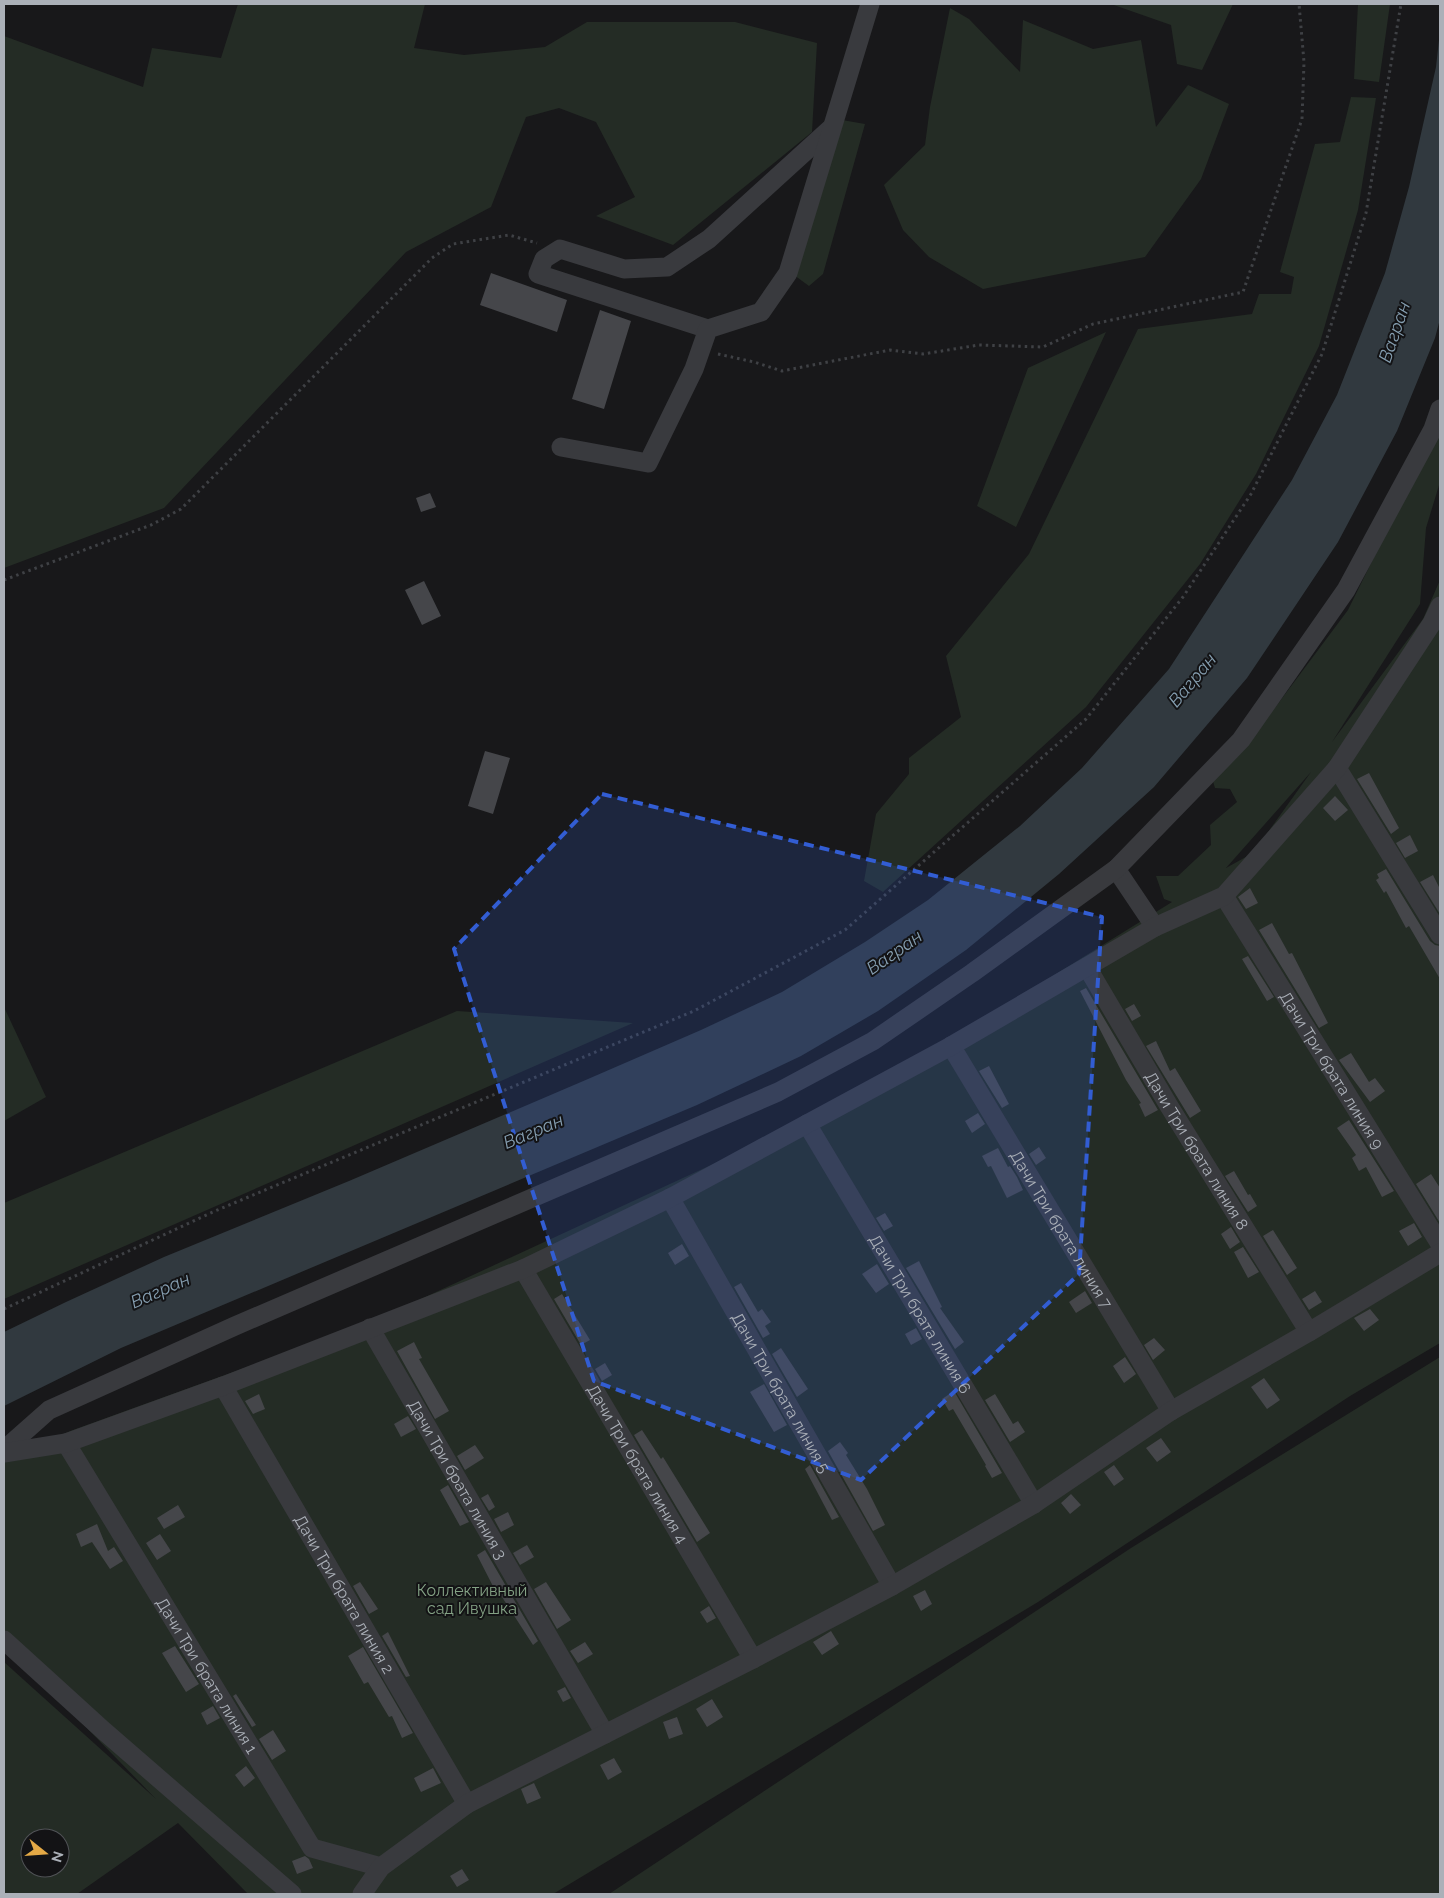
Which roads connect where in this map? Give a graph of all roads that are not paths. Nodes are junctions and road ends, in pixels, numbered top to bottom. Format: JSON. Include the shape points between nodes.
{"nodes":[{"id":1,"x":870,"y":4,"type":"edge"},
{"id":2,"x":831,"y":128,"type":"junction"},
{"id":3,"x":708,"y":329,"type":"junction"},
{"id":4,"x":1440,"y":409,"type":"edge"},
{"id":5,"x":561,"y":447,"type":"dead end"},
{"id":6,"x":1440,"y":606,"type":"edge"},
{"id":7,"x":1436,"y":630,"type":"edge"},
{"id":8,"x":1336,"y":768,"type":"junction"},
{"id":9,"x":1116,"y":869,"type":"junction"},
{"id":10,"x":1224,"y":896,"type":"junction"},
{"id":11,"x":1156,"y":927,"type":"junction"},
{"id":12,"x":1440,"y":935,"type":"edge"},
{"id":13,"x":1087,"y":967,"type":"junction"},
{"id":14,"x":951,"y":1046,"type":"junction"},
{"id":15,"x":807,"y":1124,"type":"junction"},
{"id":16,"x":670,"y":1198,"type":"junction"},
{"id":17,"x":1440,"y":1244,"type":"edge"},
{"id":18,"x":1440,"y":1253,"type":"edge"},
{"id":19,"x":523,"y":1269,"type":"junction"},
{"id":20,"x":370,"y":1328,"type":"junction"},
{"id":21,"x":1309,"y":1332,"type":"junction"},
{"id":22,"x":223,"y":1386,"type":"junction"},
{"id":23,"x":1171,"y":1411,"type":"junction"},
{"id":24,"x":66,"y":1443,"type":"junction"},
{"id":25,"x":4,"y":1452,"type":"edge"},
{"id":26,"x":1034,"y":1504,"type":"junction"},
{"id":27,"x":892,"y":1586,"type":"junction"},
{"id":28,"x":4,"y":1640,"type":"edge"},
{"id":29,"x":752,"y":1659,"type":"junction"},
{"id":30,"x":605,"y":1734,"type":"junction"},
{"id":31,"x":467,"y":1804,"type":"junction"},
{"id":32,"x":380,"y":1867,"type":"junction"},
{"id":33,"x":292,"y":1894,"type":"edge"},
{"id":34,"x":362,"y":1894,"type":"edge"}],
"edges":[{"from":1,"to":2,"type":"street"},
{"from":2,"to":3,"type":"street","via":[[788,273],[760,312]]},
{"from":2,"to":3,"type":"street","via":[[710,239],[668,267],[624,269],[560,249],[544,259],[538,274]]},
{"from":3,"to":5,"type":"street","via":[[694,369],[648,463]]},
{"from":4,"to":9,"type":"street","via":[[1433,429],[1346,590],[1241,740]]},
{"from":6,"to":7,"type":"street"},
{"from":7,"to":8,"type":"street"},
{"from":8,"to":10,"type":"street"},
{"from":8,"to":12,"type":"street"},
{"from":9,"to":11,"type":"street"},
{"from":9,"to":25,"type":"street","via":[[873,1041],[778,1092],[235,1326],[49,1410]]},
{"from":10,"to":11,"type":"street"},
{"from":10,"to":17,"type":"street","name":"Дачи Три брата линия 9"},
{"from":11,"to":13,"type":"street"},
{"from":13,"to":14,"type":"street"},
{"from":13,"to":21,"type":"street","name":"Дачи Три брата линия 8"},
{"from":14,"to":15,"type":"street"},
{"from":14,"to":23,"type":"street","name":"Дачи Три брата линия 7"},
{"from":15,"to":16,"type":"street"},
{"from":15,"to":26,"type":"street","name":"Дачи Три брата линия 6"},
{"from":16,"to":19,"type":"street"},
{"from":16,"to":27,"type":"street","name":"Дачи Три брата линия 5"},
{"from":18,"to":21,"type":"street"},
{"from":19,"to":20,"type":"street"},
{"from":19,"to":29,"type":"street","name":"Дачи Три брата линия 4"},
{"from":20,"to":22,"type":"street"},
{"from":20,"to":30,"type":"street","name":"Дачи Три брата линия 3"},
{"from":21,"to":23,"type":"street"},
{"from":22,"to":24,"type":"street"},
{"from":22,"to":31,"type":"street","name":"Дачи Три брата линия 2"},
{"from":23,"to":26,"type":"street"},
{"from":24,"to":25,"type":"street"},
{"from":24,"to":32,"type":"street","name":"Дачи Три брата линия 1","via":[[312,1848]]},
{"from":26,"to":27,"type":"street"},
{"from":27,"to":29,"type":"street"},
{"from":28,"to":33,"type":"street"},
{"from":29,"to":30,"type":"street"},
{"from":30,"to":31,"type":"street"},
{"from":31,"to":32,"type":"street"},
{"from":32,"to":34,"type":"street"}]}
